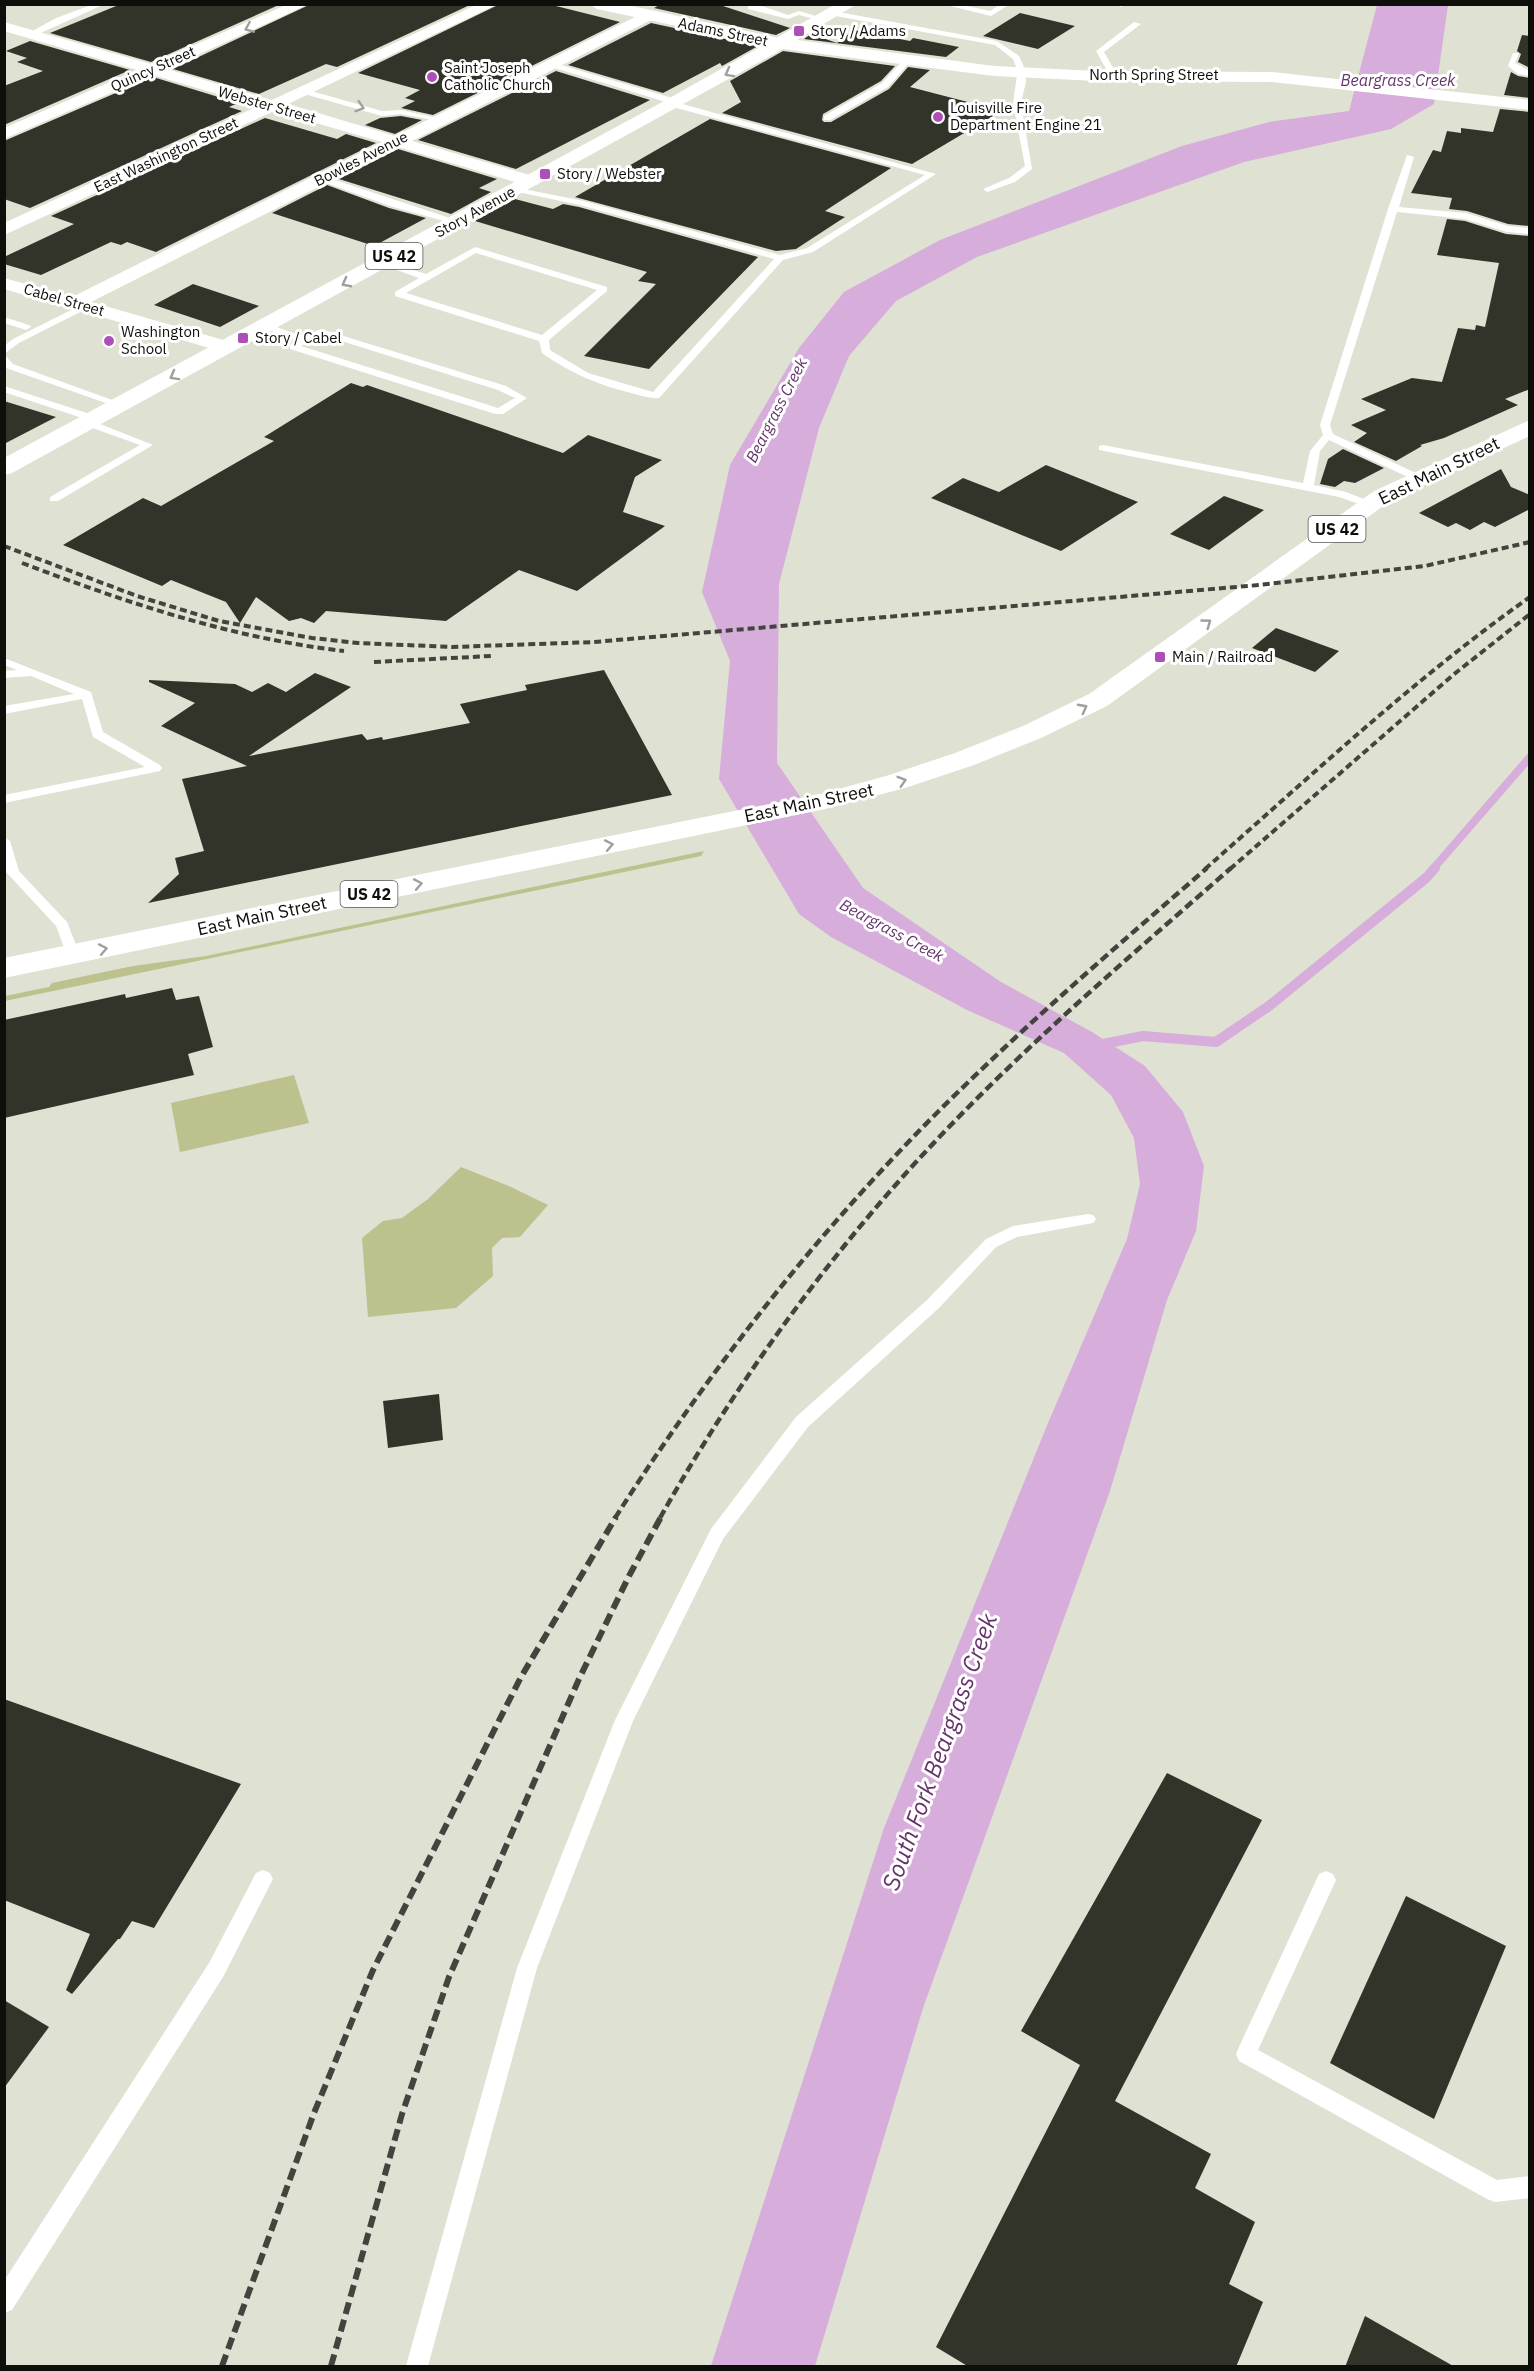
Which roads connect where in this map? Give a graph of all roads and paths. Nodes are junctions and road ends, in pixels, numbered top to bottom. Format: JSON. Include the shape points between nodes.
{"nodes":[{"id":1,"x":102,"y":4,"type":"edge"},
{"id":2,"x":302,"y":4,"type":"edge"},
{"id":3,"x":491,"y":4,"type":"edge"},
{"id":4,"x":597,"y":4,"type":"edge"},
{"id":5,"x":752,"y":4,"type":"edge"},
{"id":6,"x":790,"y":4,"type":"edge"},
{"id":7,"x":849,"y":4,"type":"edge"},
{"id":8,"x":945,"y":4,"type":"edge"},
{"id":9,"x":1007,"y":4,"type":"edge"},
{"id":10,"x":799,"y":13,"type":"junction"},
{"id":11,"x":648,"y":16,"type":"junction"},
{"id":12,"x":828,"y":16,"type":"junction"},
{"id":13,"x":1137,"y":24,"type":"dead end"},
{"id":14,"x":4,"y":26,"type":"edge"},
{"id":15,"x":31,"y":34,"type":"junction"},
{"id":16,"x":779,"y":43,"type":"junction"},
{"id":17,"x":1516,"y":55,"type":"dead end"},
{"id":18,"x":907,"y":61,"type":"junction"},
{"id":19,"x":551,"y":64,"type":"junction"},
{"id":20,"x":150,"y":71,"type":"junction"},
{"id":21,"x":1019,"y":73,"type":"junction"},
{"id":22,"x":1530,"y":74,"type":"edge"},
{"id":23,"x":1114,"y":76,"type":"junction"},
{"id":24,"x":304,"y":91,"type":"junction"},
{"id":25,"x":674,"y":103,"type":"junction"},
{"id":26,"x":1530,"y":105,"type":"edge"},
{"id":27,"x":271,"y":106,"type":"junction"},
{"id":28,"x":827,"y":118,"type":"dead end"},
{"id":29,"x":439,"y":119,"type":"junction"},
{"id":30,"x":4,"y":134,"type":"edge"},
{"id":31,"x":395,"y":142,"type":"junction"},
{"id":32,"x":1410,"y":157,"type":"dead end"},
{"id":33,"x":332,"y":182,"type":"dead end"},
{"id":34,"x":524,"y":185,"type":"junction"},
{"id":35,"x":987,"y":189,"type":"dead end"},
{"id":36,"x":1392,"y":209,"type":"junction"},
{"id":37,"x":458,"y":222,"type":"junction"},
{"id":38,"x":4,"y":230,"type":"edge"},
{"id":39,"x":1530,"y":231,"type":"edge"},
{"id":40,"x":780,"y":258,"type":"junction"},
{"id":41,"x":382,"y":263,"type":"junction"},
{"id":42,"x":427,"y":277,"type":"junction"},
{"id":43,"x":4,"y":283,"type":"edge"},
{"id":44,"x":79,"y":304,"type":"junction"},
{"id":45,"x":4,"y":320,"type":"edge"},
{"id":46,"x":266,"y":326,"type":"junction"},
{"id":47,"x":26,"y":327,"type":"junction"},
{"id":48,"x":4,"y":338,"type":"edge"},
{"id":49,"x":544,"y":339,"type":"junction"},
{"id":50,"x":304,"y":340,"type":"junction"},
{"id":51,"x":228,"y":347,"type":"junction"},
{"id":52,"x":4,"y":351,"type":"edge"},
{"id":53,"x":4,"y":357,"type":"edge"},
{"id":54,"x":4,"y":389,"type":"edge"},
{"id":55,"x":121,"y":405,"type":"junction"},
{"id":56,"x":91,"y":421,"type":"junction"},
{"id":57,"x":1530,"y":427,"type":"edge"},
{"id":58,"x":1328,"y":436,"type":"junction"},
{"id":59,"x":1103,"y":448,"type":"dead end"},
{"id":60,"x":4,"y":468,"type":"edge"},
{"id":61,"x":1418,"y":478,"type":"junction"},
{"id":62,"x":1308,"y":487,"type":"junction"},
{"id":63,"x":54,"y":499,"type":"dead end"},
{"id":64,"x":1370,"y":505,"type":"junction"},
{"id":65,"x":4,"y":661,"type":"edge"},
{"id":66,"x":32,"y":672,"type":"junction"},
{"id":67,"x":4,"y":675,"type":"edge"},
{"id":68,"x":87,"y":695,"type":"junction"},
{"id":69,"x":4,"y":710,"type":"edge"},
{"id":70,"x":4,"y":799,"type":"edge"},
{"id":71,"x":4,"y":841,"type":"edge"},
{"id":72,"x":73,"y":955,"type":"junction"},
{"id":73,"x":4,"y":968,"type":"edge"},
{"id":74,"x":1088,"y":1219,"type":"dead end"},
{"id":75,"x":263,"y":1879,"type":"dead end"},
{"id":76,"x":1326,"y":1880,"type":"dead end"},
{"id":77,"x":1530,"y":2187,"type":"edge"},
{"id":78,"x":4,"y":2302,"type":"edge"},
{"id":79,"x":417,"y":2367,"type":"edge"}],
"edges":[{"from":1,"to":15,"type":"lane"},
{"from":2,"to":20,"type":"street","name":"Quincy Street","one_way":true},
{"from":3,"to":24,"type":"street","name":"East Washington Street"},
{"from":4,"to":11,"type":"main road","name":"Adams Street"},
{"from":5,"to":10,"type":"lane","via":[[751,7],[788,16]]},
{"from":6,"to":10,"type":"lane","via":[[804,8]]},
{"from":7,"to":12,"type":"main road","name":"Story Avenue","number":"US 42"},
{"from":8,"to":9,"type":"lane","via":[[991,14]]},
{"from":10,"to":12,"type":"lane"},
{"from":11,"to":16,"type":"main road","name":"Adams Street"},
{"from":11,"to":19,"type":"street","name":"Bowles Avenue"},
{"from":12,"to":16,"type":"main road","name":"Story Avenue","number":"US 42"},
{"from":12,"to":21,"type":"lane","via":[[997,43],[1016,58]]},
{"from":13,"to":23,"type":"lane","via":[[1100,51]]},
{"from":14,"to":15,"type":"street","name":"Webster Street"},
{"from":15,"to":20,"type":"street","name":"Webster Street"},
{"from":16,"to":18,"type":"main road","name":"North Spring Street"},
{"from":16,"to":25,"type":"main road","name":"Story Avenue","number":"US 42","one_way":true},
{"from":17,"to":22,"type":"lane","via":[[1511,64]]},
{"from":18,"to":21,"type":"main road","name":"North Spring Street"},
{"from":18,"to":28,"type":"lane","via":[[885,85]]},
{"from":19,"to":25,"type":"lane"},
{"from":19,"to":29,"type":"street","name":"Bowles Avenue"},
{"from":20,"to":27,"type":"street","name":"Webster Street"},
{"from":20,"to":30,"type":"street","name":"Quincy Street"},
{"from":21,"to":23,"type":"main road","name":"North Spring Street"},
{"from":21,"to":35,"type":"lane","via":[[1022,82],[1017,103],[1029,167],[1012,180]]},
{"from":23,"to":26,"type":"main road","name":"North Spring Street","via":[[1219,75],[1340,83]]},
{"from":24,"to":27,"type":"street","name":"East Washington Street"},
{"from":24,"to":29,"type":"lane","one_way":true,"via":[[382,114],[401,111]]},
{"from":25,"to":34,"type":"main road","name":"Story Avenue","number":"US 42"},
{"from":25,"to":40,"type":"lane","via":[[932,174],[810,250]]},
{"from":27,"to":31,"type":"street","name":"Webster Street"},
{"from":27,"to":38,"type":"street","name":"East Washington Street"},
{"from":29,"to":31,"type":"street","name":"Bowles Avenue"},
{"from":31,"to":34,"type":"street","name":"Webster Street"},
{"from":31,"to":44,"type":"street","name":"Bowles Avenue"},
{"from":32,"to":36,"type":"lane"},
{"from":33,"to":37,"type":"lane"},
{"from":34,"to":37,"type":"main road","name":"Story Avenue","number":"US 42"},
{"from":34,"to":40,"type":"lane"},
{"from":36,"to":39,"type":"lane","via":[[1466,216],[1507,229]]},
{"from":36,"to":58,"type":"lane","via":[[1325,425]]},
{"from":37,"to":41,"type":"main road","name":"Story Avenue","number":"US 42"},
{"from":40,"to":49,"type":"lane","via":[[655,396],[593,380],[570,369],[545,351]]},
{"from":41,"to":42,"type":"lane"},
{"from":41,"to":46,"type":"main road","name":"Story Avenue","number":"US 42","one_way":true},
{"from":42,"to":49,"type":"lane","via":[[398,294]]},
{"from":42,"to":49,"type":"lane","via":[[475,249],[604,289]]},
{"from":43,"to":44,"type":"street","name":"Cabel Street"},
{"from":44,"to":47,"type":"lane"},
{"from":44,"to":51,"type":"street","name":"Cabel Street"},
{"from":44,"to":52,"type":"lane"},
{"from":45,"to":47,"type":"lane"},
{"from":46,"to":50,"type":"lane"},
{"from":46,"to":51,"type":"main road","name":"Story Avenue","number":"US 42"},
{"from":47,"to":48,"type":"lane"},
{"from":50,"to":50,"type":"lane","via":[[321,332],[502,388],[522,398],[498,411],[293,347]]},
{"from":51,"to":55,"type":"main road","name":"Story Avenue","number":"US 42","one_way":true},
{"from":53,"to":55,"type":"lane","via":[[9,366]]},
{"from":54,"to":56,"type":"lane"},
{"from":55,"to":56,"type":"main road","name":"Story Avenue","number":"US 42"},
{"from":56,"to":60,"type":"main road","name":"Story Avenue","number":"US 42"},
{"from":56,"to":63,"type":"lane","via":[[148,445]]},
{"from":57,"to":61,"type":"main road","name":"East Main Street","number":"US 42"},
{"from":58,"to":61,"type":"lane"},
{"from":58,"to":62,"type":"lane","via":[[1317,447]]},
{"from":59,"to":62,"type":"lane"},
{"from":61,"to":64,"type":"main road","name":"East Main Street","number":"US 42"},
{"from":62,"to":64,"type":"lane"},
{"from":72,"to":64,"type":"main road","name":"East Main Street","number":"US 42","one_way":true,"via":[[825,801],[923,774],[1056,723],[1098,700]]},
{"from":65,"to":66,"type":"lane"},
{"from":66,"to":67,"type":"lane"},
{"from":66,"to":68,"type":"lane"},
{"from":68,"to":69,"type":"lane"},
{"from":68,"to":70,"type":"lane","via":[[97,734],[156,768]]},
{"from":71,"to":72,"type":"lane","via":[[13,872],[63,925]]},
{"from":72,"to":73,"type":"main road","name":"East Main Street","number":"US 42"},
{"from":74,"to":79,"type":"lane","via":[[1014,1232],[991,1243],[933,1304],[802,1422],[717,1534],[624,1720],[527,1968]]},
{"from":75,"to":78,"type":"lane","via":[[216,1970]]},
{"from":76,"to":77,"type":"lane","via":[[1246,2054],[1495,2191]]}]}
